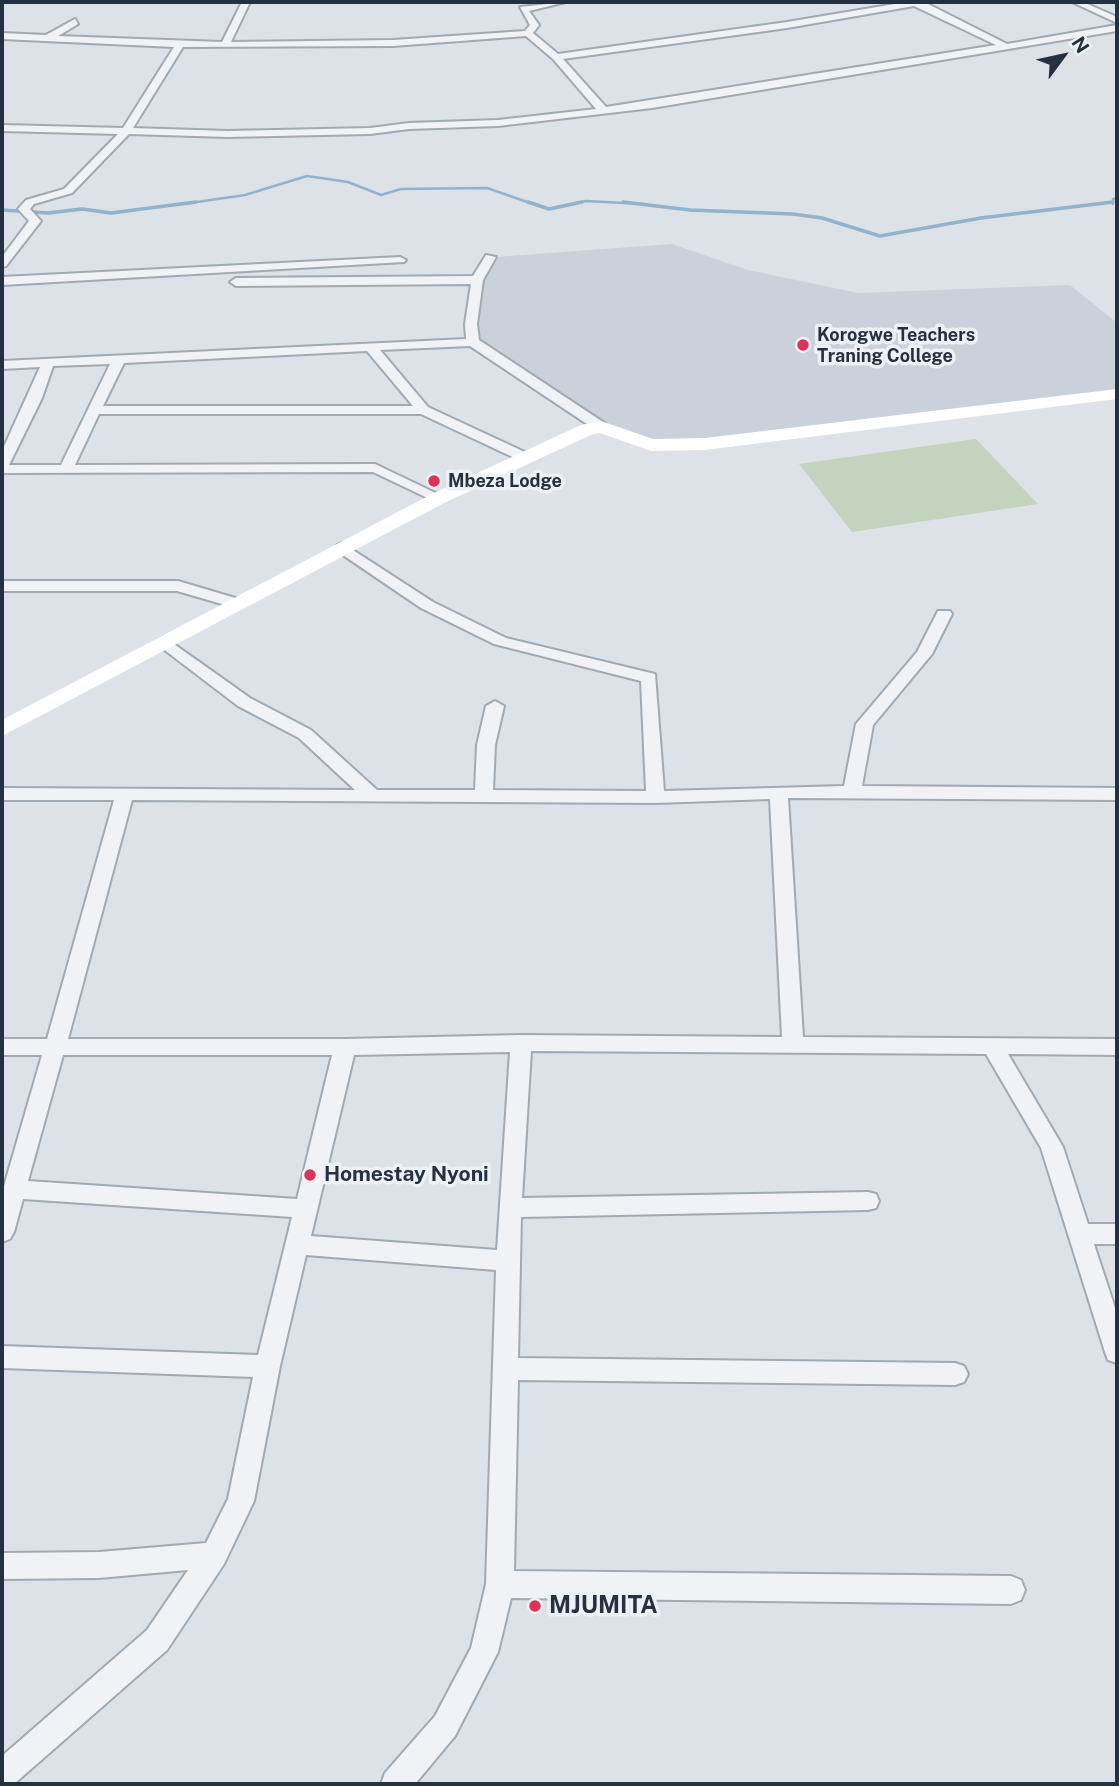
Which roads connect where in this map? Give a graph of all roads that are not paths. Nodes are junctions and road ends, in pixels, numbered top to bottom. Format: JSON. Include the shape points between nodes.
{"nodes":[{"id":1,"x":246,"y":2,"type":"edge"},
{"id":2,"x":562,"y":2,"type":"edge"},
{"id":3,"x":917,"y":2,"type":"edge"},
{"id":4,"x":1076,"y":2,"type":"edge"},
{"id":5,"x":1117,"y":19,"type":"edge"},
{"id":6,"x":75,"y":22,"type":"dead end"},
{"id":7,"x":1117,"y":28,"type":"edge"},
{"id":8,"x":528,"y":33,"type":"junction"},
{"id":9,"x":4,"y":38,"type":"edge"},
{"id":10,"x":45,"y":40,"type":"junction"},
{"id":11,"x":180,"y":45,"type":"junction"},
{"id":12,"x":225,"y":45,"type":"junction"},
{"id":13,"x":1003,"y":45,"type":"junction"},
{"id":14,"x":556,"y":57,"type":"junction"},
{"id":15,"x":602,"y":109,"type":"junction"},
{"id":16,"x":2,"y":128,"type":"edge"},
{"id":17,"x":127,"y":130,"type":"junction"},
{"id":18,"x":490,"y":257,"type":"dead end"},
{"id":19,"x":400,"y":260,"type":"dead end"},
{"id":20,"x":356,"y":263,"type":"junction"},
{"id":21,"x":2,"y":264,"type":"edge"},
{"id":22,"x":364,"y":279,"type":"junction"},
{"id":23,"x":477,"y":280,"type":"junction"},
{"id":24,"x":2,"y":281,"type":"edge"},
{"id":25,"x":202,"y":282,"type":"dead end"},
{"id":26,"x":473,"y":342,"type":"junction"},
{"id":27,"x":369,"y":345,"type":"junction"},
{"id":28,"x":119,"y":359,"type":"junction"},
{"id":29,"x":48,"y":362,"type":"junction"},
{"id":30,"x":2,"y":365,"type":"edge"},
{"id":31,"x":1117,"y":394,"type":"edge"},
{"id":32,"x":423,"y":410,"type":"junction"},
{"id":33,"x":97,"y":411,"type":"junction"},
{"id":34,"x":601,"y":427,"type":"junction"},
{"id":35,"x":524,"y":457,"type":"junction"},
{"id":36,"x":2,"y":467,"type":"edge"},
{"id":37,"x":66,"y":468,"type":"junction"},
{"id":38,"x":439,"y":498,"type":"junction"},
{"id":39,"x":342,"y":548,"type":"junction"},
{"id":40,"x":2,"y":586,"type":"edge"},
{"id":41,"x":236,"y":603,"type":"junction"},
{"id":42,"x":944,"y":614,"type":"dead end"},
{"id":43,"x":164,"y":642,"type":"junction"},
{"id":44,"x":495,"y":706,"type":"dead end"},
{"id":45,"x":2,"y":729,"type":"edge"},
{"id":46,"x":852,"y":791,"type":"junction"},
{"id":47,"x":779,"y":792,"type":"junction"},
{"id":48,"x":2,"y":794,"type":"edge"},
{"id":49,"x":1117,"y":794,"type":"edge"},
{"id":50,"x":124,"y":795,"type":"junction"},
{"id":51,"x":373,"y":796,"type":"junction"},
{"id":52,"x":484,"y":796,"type":"junction"},
{"id":53,"x":655,"y":797,"type":"junction"},
{"id":54,"x":521,"y":1043,"type":"junction"},
{"id":55,"x":793,"y":1045,"type":"junction"},
{"id":56,"x":55,"y":1046,"type":"junction"},
{"id":57,"x":992,"y":1046,"type":"junction"},
{"id":58,"x":2,"y":1047,"type":"edge"},
{"id":59,"x":345,"y":1047,"type":"junction"},
{"id":60,"x":1117,"y":1047,"type":"edge"},
{"id":61,"x":16,"y":1189,"type":"junction"},
{"id":62,"x":868,"y":1201,"type":"dead end"},
{"id":63,"x":510,"y":1208,"type":"junction"},
{"id":64,"x":306,"y":1209,"type":"junction"},
{"id":65,"x":2,"y":1232,"type":"edge"},
{"id":66,"x":1080,"y":1234,"type":"junction"},
{"id":67,"x":1117,"y":1234,"type":"edge"},
{"id":68,"x":297,"y":1245,"type":"junction"},
{"id":69,"x":509,"y":1261,"type":"junction"},
{"id":70,"x":1117,"y":1352,"type":"edge"},
{"id":71,"x":2,"y":1357,"type":"edge"},
{"id":72,"x":268,"y":1366,"type":"junction"},
{"id":73,"x":508,"y":1369,"type":"junction"},
{"id":74,"x":955,"y":1374,"type":"dead end"},
{"id":75,"x":214,"y":1555,"type":"junction"},
{"id":76,"x":2,"y":1566,"type":"edge"},
{"id":77,"x":500,"y":1584,"type":"junction"},
{"id":78,"x":1011,"y":1590,"type":"dead end"},
{"id":79,"x":2,"y":1775,"type":"edge"},
{"id":80,"x":396,"y":1784,"type":"edge"}],
"edges":[{"from":1,"to":12,"type":"street"},
{"from":2,"to":8,"type":"street","via":[[523,7],[535,25]]},
{"from":3,"to":13,"type":"street"},
{"from":3,"to":14,"type":"street"},
{"from":4,"to":5,"type":"street"},
{"from":6,"to":10,"type":"street"},
{"from":7,"to":13,"type":"street"},
{"from":8,"to":12,"type":"street","via":[[393,43]]},
{"from":8,"to":14,"type":"street"},
{"from":9,"to":10,"type":"street"},
{"from":10,"to":11,"type":"street"},
{"from":11,"to":12,"type":"street"},
{"from":11,"to":17,"type":"street"},
{"from":13,"to":15,"type":"street","via":[[731,93]]},
{"from":14,"to":15,"type":"street"},
{"from":15,"to":17,"type":"street","via":[[576,116],[370,131],[228,134]]},
{"from":16,"to":17,"type":"street"},
{"from":17,"to":21,"type":"street","via":[[68,191],[30,202],[24,209],[35,221]]},
{"from":18,"to":23,"type":"street"},
{"from":19,"to":20,"type":"street"},
{"from":20,"to":22,"type":"street"},
{"from":20,"to":24,"type":"street"},
{"from":22,"to":23,"type":"street"},
{"from":22,"to":25,"type":"street"},
{"from":23,"to":26,"type":"street"},
{"from":26,"to":27,"type":"street"},
{"from":26,"to":34,"type":"street"},
{"from":27,"to":28,"type":"street"},
{"from":27,"to":32,"type":"street"},
{"from":28,"to":29,"type":"street"},
{"from":28,"to":33,"type":"street"},
{"from":29,"to":30,"type":"street"},
{"from":29,"to":36,"type":"street"},
{"from":31,"to":34,"type":"street","via":[[705,444],[651,445]]},
{"from":32,"to":33,"type":"street"},
{"from":32,"to":35,"type":"street"},
{"from":33,"to":37,"type":"street"},
{"from":34,"to":35,"type":"street","via":[[577,432]]},
{"from":35,"to":38,"type":"street"},
{"from":36,"to":37,"type":"street"},
{"from":37,"to":38,"type":"street","via":[[375,468]]},
{"from":38,"to":39,"type":"street"},
{"from":39,"to":41,"type":"street"},
{"from":39,"to":53,"type":"street","via":[[427,604],[500,641],[649,678]]},
{"from":40,"to":41,"type":"street","via":[[178,586]]},
{"from":41,"to":43,"type":"street"},
{"from":42,"to":46,"type":"street","via":[[924,654],[865,724]]},
{"from":43,"to":45,"type":"street"},
{"from":43,"to":51,"type":"street","via":[[244,702],[305,734]]},
{"from":44,"to":52,"type":"street","via":[[486,745]]},
{"from":46,"to":47,"type":"street"},
{"from":46,"to":49,"type":"street"},
{"from":47,"to":53,"type":"street"},
{"from":47,"to":55,"type":"street"},
{"from":48,"to":50,"type":"street"},
{"from":50,"to":51,"type":"street"},
{"from":50,"to":56,"type":"street"},
{"from":51,"to":52,"type":"street"},
{"from":52,"to":53,"type":"street"},
{"from":54,"to":55,"type":"street"},
{"from":54,"to":59,"type":"street"},
{"from":54,"to":63,"type":"street"},
{"from":55,"to":57,"type":"street"},
{"from":56,"to":58,"type":"street"},
{"from":56,"to":59,"type":"street"},
{"from":56,"to":61,"type":"street"},
{"from":57,"to":60,"type":"street"},
{"from":57,"to":66,"type":"street","via":[[1052,1147]]},
{"from":59,"to":64,"type":"street"},
{"from":61,"to":64,"type":"street"},
{"from":61,"to":65,"type":"street"},
{"from":62,"to":63,"type":"street"},
{"from":63,"to":69,"type":"street"},
{"from":64,"to":68,"type":"street"},
{"from":66,"to":67,"type":"street"},
{"from":66,"to":70,"type":"street"},
{"from":68,"to":69,"type":"street"},
{"from":68,"to":72,"type":"street"},
{"from":69,"to":73,"type":"street"},
{"from":71,"to":72,"type":"street"},
{"from":72,"to":75,"type":"street","via":[[241,1501]]},
{"from":73,"to":74,"type":"street"},
{"from":73,"to":77,"type":"street"},
{"from":75,"to":76,"type":"street","via":[[99,1565]]},
{"from":75,"to":79,"type":"street","via":[[157,1640]]},
{"from":77,"to":78,"type":"street"},
{"from":77,"to":80,"type":"street","via":[[484,1652],[444,1726]]}]}
